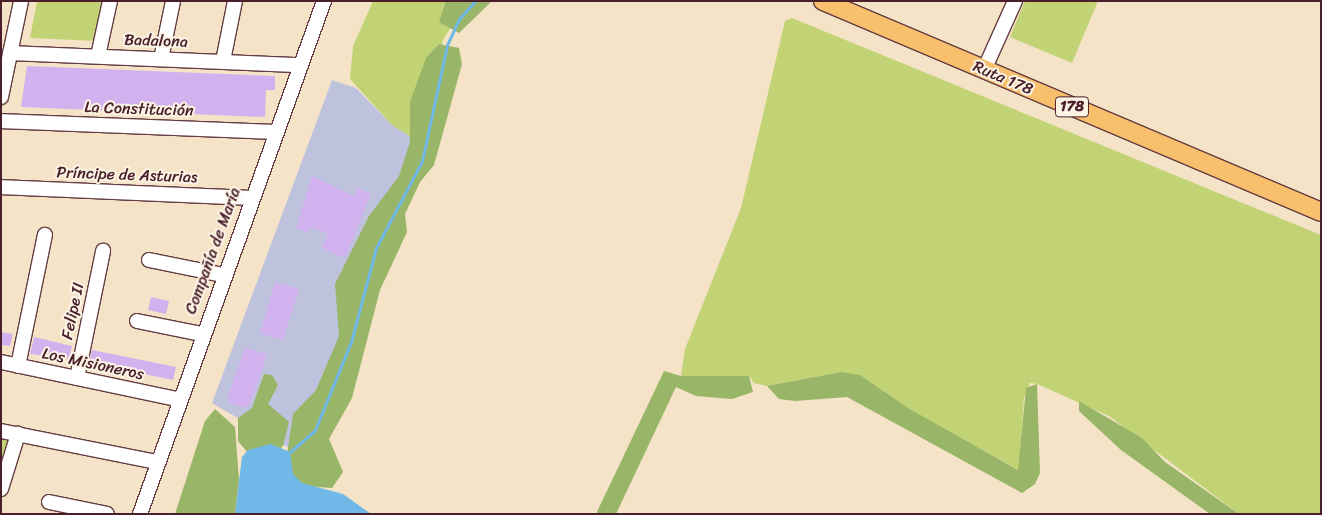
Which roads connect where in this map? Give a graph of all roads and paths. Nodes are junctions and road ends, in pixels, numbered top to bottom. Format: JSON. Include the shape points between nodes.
{"nodes":[{"id":1,"x":21,"y":1,"type":"edge"},
{"id":2,"x":110,"y":1,"type":"edge"},
{"id":3,"x":172,"y":1,"type":"edge"},
{"id":4,"x":236,"y":1,"type":"edge"},
{"id":5,"x":324,"y":1,"type":"edge"},
{"id":6,"x":823,"y":1,"type":"edge"},
{"id":7,"x":1015,"y":1,"type":"edge"},
{"id":8,"x":10,"y":53,"type":"junction"},
{"id":9,"x":98,"y":56,"type":"junction"},
{"id":10,"x":161,"y":59,"type":"junction"},
{"id":11,"x":223,"y":61,"type":"junction"},
{"id":12,"x":300,"y":65,"type":"junction"},
{"id":13,"x":984,"y":70,"type":"junction"},
{"id":14,"x":1,"y":97,"type":"edge"},
{"id":15,"x":1,"y":121,"type":"edge"},
{"id":16,"x":275,"y":132,"type":"junction"},
{"id":17,"x":1,"y":187,"type":"edge"},
{"id":18,"x":251,"y":198,"type":"junction"},
{"id":19,"x":1321,"y":212,"type":"edge"},
{"id":20,"x":45,"y":235,"type":"dead end"},
{"id":21,"x":103,"y":251,"type":"dead end"},
{"id":22,"x":149,"y":260,"type":"dead end"},
{"id":23,"x":223,"y":274,"type":"junction"},
{"id":24,"x":137,"y":321,"type":"dead end"},
{"id":25,"x":201,"y":334,"type":"junction"},
{"id":26,"x":1,"y":362,"type":"edge"},
{"id":27,"x":18,"y":366,"type":"junction"},
{"id":28,"x":77,"y":378,"type":"junction"},
{"id":29,"x":177,"y":399,"type":"junction"},
{"id":30,"x":1,"y":431,"type":"edge"},
{"id":31,"x":18,"y":434,"type":"junction"},
{"id":32,"x":156,"y":462,"type":"junction"},
{"id":33,"x":1,"y":489,"type":"edge"},
{"id":34,"x":49,"y":502,"type":"dead end"},
{"id":35,"x":107,"y":514,"type":"edge"},
{"id":36,"x":140,"y":514,"type":"edge"}],
"edges":[{"from":1,"to":8,"type":"street"},
{"from":2,"to":9,"type":"street"},
{"from":3,"to":10,"type":"street"},
{"from":4,"to":11,"type":"street"},
{"from":5,"to":12,"type":"street","name":"Compañía de María"},
{"from":6,"to":13,"type":"main road","name":"Ruta 178","number":"178"},
{"from":7,"to":13,"type":"street"},
{"from":8,"to":9,"type":"street","name":"Badalona"},
{"from":8,"to":14,"type":"street"},
{"from":9,"to":10,"type":"street","name":"Badalona"},
{"from":10,"to":11,"type":"street","name":"Badalona"},
{"from":11,"to":12,"type":"street","name":"Badalona"},
{"from":12,"to":16,"type":"street","name":"Compañía de María"},
{"from":13,"to":19,"type":"main road","name":"Ruta 178","number":"178"},
{"from":15,"to":16,"type":"street","name":"La Constitución"},
{"from":16,"to":18,"type":"street","name":"Compañía de María"},
{"from":17,"to":18,"type":"street","name":"Príncipe de Asturias"},
{"from":18,"to":23,"type":"street","name":"Compañía de María"},
{"from":20,"to":27,"type":"street"},
{"from":21,"to":28,"type":"street","name":"Felipe II"},
{"from":22,"to":23,"type":"street"},
{"from":23,"to":25,"type":"street","name":"Compañía de María"},
{"from":24,"to":25,"type":"street"},
{"from":25,"to":29,"type":"street","name":"Compañía de María"},
{"from":26,"to":27,"type":"street","name":"Los Misioneros"},
{"from":27,"to":28,"type":"street","name":"Los Misioneros"},
{"from":28,"to":29,"type":"street","name":"Los Misioneros"},
{"from":29,"to":32,"type":"street","name":"Compañía de María"},
{"from":30,"to":31,"type":"street"},
{"from":31,"to":32,"type":"street"},
{"from":31,"to":33,"type":"street"},
{"from":32,"to":36,"type":"street","name":"Compañía de María"},
{"from":34,"to":35,"type":"street"}]}
